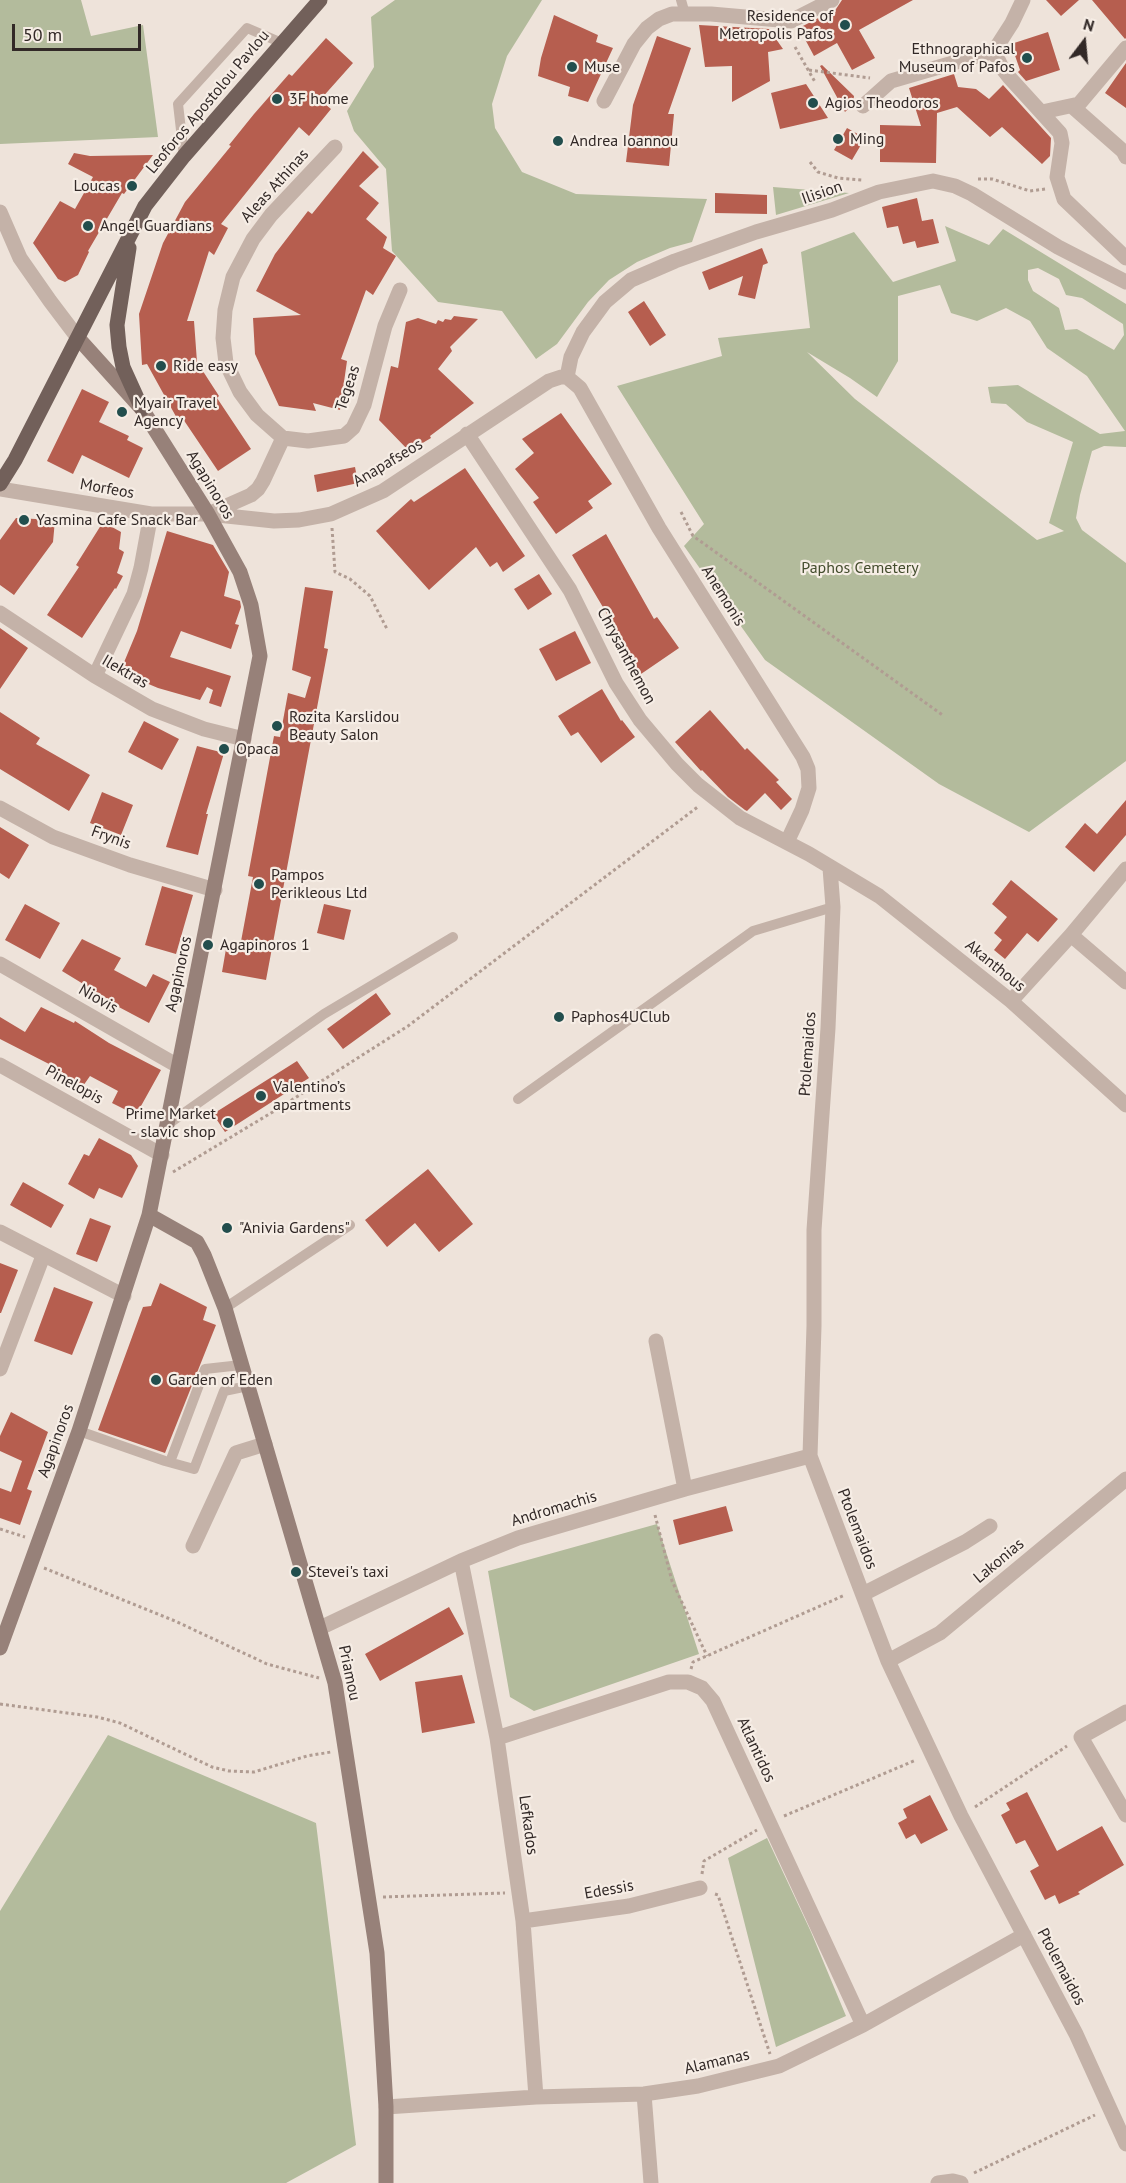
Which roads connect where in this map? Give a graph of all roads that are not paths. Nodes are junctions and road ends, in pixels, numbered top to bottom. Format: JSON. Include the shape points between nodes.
{"nodes":[{"id":1,"x":320,"y":0,"type":"edge"},
{"id":2,"x":832,"y":0,"type":"edge"},
{"id":3,"x":1023,"y":0,"type":"edge"},
{"id":4,"x":683,"y":7,"type":"edge"},
{"id":5,"x":282,"y":43,"type":"junction"},
{"id":6,"x":1126,"y":48,"type":"edge"},
{"id":7,"x":994,"y":51,"type":"junction"},
{"id":8,"x":604,"y":101,"type":"dead end"},
{"id":9,"x":863,"y":106,"type":"dead end"},
{"id":10,"x":1073,"y":107,"type":"junction"},
{"id":11,"x":1042,"y":112,"type":"junction"},
{"id":12,"x":335,"y":147,"type":"dead end"},
{"id":13,"x":1124,"y":149,"type":"edge"},
{"id":14,"x":184,"y":156,"type":"junction"},
{"id":15,"x":0,"y":212,"type":"edge"},
{"id":16,"x":131,"y":233,"type":"junction"},
{"id":17,"x":1126,"y":258,"type":"edge"},
{"id":18,"x":1126,"y":282,"type":"edge"},
{"id":19,"x":400,"y":290,"type":"dead end"},
{"id":20,"x":78,"y":338,"type":"junction"},
{"id":21,"x":567,"y":377,"type":"junction"},
{"id":22,"x":141,"y":409,"type":"junction"},
{"id":23,"x":467,"y":434,"type":"junction"},
{"id":24,"x":283,"y":438,"type":"junction"},
{"id":25,"x":0,"y":484,"type":"edge"},
{"id":26,"x":0,"y":489,"type":"edge"},
{"id":27,"x":151,"y":514,"type":"junction"},
{"id":28,"x":208,"y":514,"type":"junction"},
{"id":29,"x":0,"y":613,"type":"edge"},
{"id":30,"x":95,"y":676,"type":"junction"},
{"id":31,"x":244,"y":739,"type":"junction"},
{"id":32,"x":0,"y":808,"type":"edge"},
{"id":33,"x":787,"y":842,"type":"junction"},
{"id":34,"x":830,"y":868,"type":"junction"},
{"id":35,"x":1126,"y":868,"type":"edge"},
{"id":36,"x":215,"y":890,"type":"junction"},
{"id":37,"x":833,"y":907,"type":"junction"},
{"id":38,"x":1071,"y":935,"type":"junction"},
{"id":39,"x":453,"y":937,"type":"dead end"},
{"id":40,"x":0,"y":964,"type":"edge"},
{"id":41,"x":1126,"y":982,"type":"edge"},
{"id":42,"x":1011,"y":1001,"type":"junction"},
{"id":43,"x":0,"y":1065,"type":"edge"},
{"id":44,"x":178,"y":1066,"type":"junction"},
{"id":45,"x":518,"y":1099,"type":"dead end"},
{"id":46,"x":1126,"y":1105,"type":"edge"},
{"id":47,"x":167,"y":1125,"type":"junction"},
{"id":48,"x":162,"y":1155,"type":"junction"},
{"id":49,"x":149,"y":1215,"type":"junction"},
{"id":50,"x":350,"y":1225,"type":"dead end"},
{"id":51,"x":0,"y":1232,"type":"edge"},
{"id":52,"x":43,"y":1256,"type":"junction"},
{"id":53,"x":124,"y":1296,"type":"junction"},
{"id":54,"x":225,"y":1308,"type":"junction"},
{"id":55,"x":656,"y":1341,"type":"dead end"},
{"id":56,"x":241,"y":1365,"type":"junction"},
{"id":57,"x":0,"y":1369,"type":"edge"},
{"id":58,"x":248,"y":1386,"type":"junction"},
{"id":59,"x":79,"y":1431,"type":"junction"},
{"id":60,"x":265,"y":1444,"type":"junction"},
{"id":61,"x":810,"y":1456,"type":"junction"},
{"id":62,"x":170,"y":1462,"type":"junction"},
{"id":63,"x":1126,"y":1479,"type":"edge"},
{"id":64,"x":685,"y":1489,"type":"junction"},
{"id":65,"x":990,"y":1526,"type":"dead end"},
{"id":66,"x":193,"y":1546,"type":"dead end"},
{"id":67,"x":461,"y":1561,"type":"junction"},
{"id":68,"x":862,"y":1592,"type":"junction"},
{"id":69,"x":4,"y":1619,"type":"edge"},
{"id":70,"x":320,"y":1628,"type":"junction"},
{"id":71,"x":0,"y":1648,"type":"edge"},
{"id":72,"x":888,"y":1661,"type":"junction"},
{"id":73,"x":1126,"y":1712,"type":"edge"},
{"id":74,"x":497,"y":1738,"type":"junction"},
{"id":75,"x":1126,"y":1815,"type":"edge"},
{"id":76,"x":700,"y":1888,"type":"road end"},
{"id":77,"x":523,"y":1921,"type":"junction"},
{"id":78,"x":1024,"y":1935,"type":"junction"},
{"id":79,"x":863,"y":2025,"type":"junction"},
{"id":80,"x":644,"y":2094,"type":"junction"},
{"id":81,"x":536,"y":2097,"type":"junction"},
{"id":82,"x":386,"y":2107,"type":"junction"},
{"id":83,"x":1126,"y":2144,"type":"edge"},
{"id":84,"x":964,"y":2180,"type":"edge"},
{"id":85,"x":386,"y":2183,"type":"edge"},
{"id":86,"x":651,"y":2183,"type":"edge"},
{"id":87,"x":938,"y":2183,"type":"edge"}],
"edges":[{"from":1,"to":5,"type":"main road","name":"Leoforos Apostolou Pavlou"},
{"from":2,"to":4,"type":"street","via":[[791,21],[711,14]]},
{"from":3,"to":7,"type":"street"},
{"from":4,"to":8,"type":"street","via":[[647,28],[634,44]]},
{"from":5,"to":14,"type":"main road","name":"Leoforos Apostolou Pavlou"},
{"from":5,"to":14,"type":"lane","via":[[247,28],[178,104]]},
{"from":6,"to":10,"type":"street"},
{"from":7,"to":9,"type":"street","via":[[891,81]]},
{"from":7,"to":11,"type":"street","via":[[1009,77]]},
{"from":10,"to":11,"type":"street"},
{"from":10,"to":13,"type":"street"},
{"from":11,"to":17,"type":"street","via":[[1061,137],[1057,177],[1064,199]]},
{"from":12,"to":24,"type":"street","name":"Aleas Athinas","via":[[270,215],[253,239],[233,277],[225,310],[226,363],[257,415]]},
{"from":14,"to":16,"type":"main road","name":"Leoforos Apostolou Pavlou"},
{"from":15,"to":20,"type":"street","via":[[20,258]]},
{"from":16,"to":20,"type":"main road","name":"Leoforos Apostolou Pavlou"},
{"from":16,"to":22,"type":"main road","via":[[117,325],[123,367]]},
{"from":18,"to":21,"type":"street","name":"Ilision","via":[[1058,247],[972,194],[933,181],[879,192],[756,232],[631,280],[604,302],[583,332]]},
{"from":19,"to":24,"type":"street","name":"Tegeas","via":[[353,428],[344,435],[308,441]]},
{"from":20,"to":22,"type":"main road","name":"Agapinoros"},
{"from":20,"to":25,"type":"main road"},
{"from":21,"to":23,"type":"street","name":"Anapafseos","via":[[549,381]]},
{"from":21,"to":33,"type":"street","name":"Anemonis","via":[[580,388],[659,528],[803,757],[809,788]]},
{"from":22,"to":28,"type":"main road","name":"Agapinoros"},
{"from":23,"to":28,"type":"street","name":"Anapafseos","via":[[382,491],[331,514],[274,522]]},
{"from":23,"to":33,"type":"street","name":"Chrysanthemon","via":[[570,590],[616,683],[640,720],[677,764],[712,797],[740,818]]},
{"from":24,"to":28,"type":"street","via":[[258,489]]},
{"from":26,"to":27,"type":"street","name":"Morfeos"},
{"from":27,"to":28,"type":"street","name":"Morfeos"},
{"from":27,"to":30,"type":"street","via":[[134,594]]},
{"from":28,"to":31,"type":"main road","name":"Agapinoros","via":[[240,572],[256,629],[260,656]]},
{"from":29,"to":30,"type":"street","name":"Ilektras"},
{"from":30,"to":31,"type":"street","name":"Ilektras","via":[[152,709]]},
{"from":31,"to":36,"type":"main road","name":"Agapinoros"},
{"from":32,"to":36,"type":"street","name":"Frynis","via":[[53,837]]},
{"from":33,"to":34,"type":"street","name":"Chrysanthemon"},
{"from":34,"to":37,"type":"street","name":"Ptolemaidos"},
{"from":34,"to":42,"type":"street","name":"Akanthous","via":[[879,896]]},
{"from":35,"to":38,"type":"street"},
{"from":36,"to":44,"type":"main road","name":"Agapinoros"},
{"from":37,"to":45,"type":"lane","via":[[753,930]]},
{"from":37,"to":61,"type":"street","name":"Ptolemaidos","via":[[813,1230]]},
{"from":38,"to":41,"type":"street"},
{"from":38,"to":42,"type":"street"},
{"from":39,"to":47,"type":"lane","via":[[324,1014]]},
{"from":40,"to":44,"type":"street","name":"Niovis"},
{"from":42,"to":46,"type":"street","name":"Akanthous"},
{"from":43,"to":48,"type":"street","name":"Pinelopis"},
{"from":44,"to":47,"type":"main road","name":"Agapinoros"},
{"from":47,"to":48,"type":"main road","name":"Agapinoros"},
{"from":48,"to":49,"type":"main road","name":"Agapinoros"},
{"from":49,"to":53,"type":"main road","name":"Agapinoros"},
{"from":49,"to":54,"type":"main road","name":"Priamou","via":[[197,1242]]},
{"from":50,"to":54,"type":"lane"},
{"from":51,"to":52,"type":"street"},
{"from":52,"to":53,"type":"street"},
{"from":52,"to":57,"type":"street"},
{"from":53,"to":59,"type":"main road","name":"Agapinoros"},
{"from":54,"to":56,"type":"main road","name":"Priamou"},
{"from":55,"to":64,"type":"street"},
{"from":56,"to":58,"type":"main road","name":"Priamou"},
{"from":56,"to":62,"type":"lane","via":[[205,1370]]},
{"from":58,"to":60,"type":"main road","name":"Priamou"},
{"from":58,"to":62,"type":"lane","via":[[224,1391],[195,1469]]},
{"from":59,"to":62,"type":"lane"},
{"from":59,"to":69,"type":"main road","name":"Agapinoros","via":[[39,1541]]},
{"from":60,"to":66,"type":"street","via":[[236,1453]]},
{"from":60,"to":70,"type":"main road","name":"Priamou"},
{"from":61,"to":64,"type":"street","name":"Andromachis"},
{"from":61,"to":68,"type":"street","name":"Ptolemaidos"},
{"from":63,"to":72,"type":"street","name":"Lakonias","via":[[940,1633]]},
{"from":64,"to":67,"type":"street","name":"Andromachis","via":[[518,1538]]},
{"from":65,"to":68,"type":"street"},
{"from":67,"to":70,"type":"street","name":"Andromachis"},
{"from":67,"to":74,"type":"street","name":"Lefkados"},
{"from":68,"to":72,"type":"street","name":"Ptolemaidos"},
{"from":69,"to":71,"type":"main road","name":"Agapinoros"},
{"from":70,"to":82,"type":"main road","name":"Priamou","via":[[335,1683],[377,1953]]},
{"from":72,"to":78,"type":"street","name":"Ptolemaidos","via":[[961,1816]]},
{"from":73,"to":75,"type":"street","via":[[1081,1737]]},
{"from":74,"to":77,"type":"street","name":"Lefkados"},
{"from":74,"to":79,"type":"street","name":"Atlantidos","via":[[669,1682],[688,1682],[702,1688],[713,1701]]},
{"from":76,"to":77,"type":"street","name":"Edessis","via":[[629,1906]]},
{"from":77,"to":81,"type":"street","name":"Lefkados"},
{"from":78,"to":79,"type":"street","name":"Alamanas"},
{"from":78,"to":83,"type":"street","name":"Ptolemaidos","via":[[1076,2034]]},
{"from":79,"to":80,"type":"street","name":"Alamanas","via":[[774,2067],[698,2086]]},
{"from":80,"to":81,"type":"street","name":"Alamanas"},
{"from":80,"to":86,"type":"street"},
{"from":81,"to":82,"type":"street","name":"Alamanas"},
{"from":82,"to":85,"type":"main road","name":"Priamou"},
{"from":84,"to":87,"type":"street"}]}
